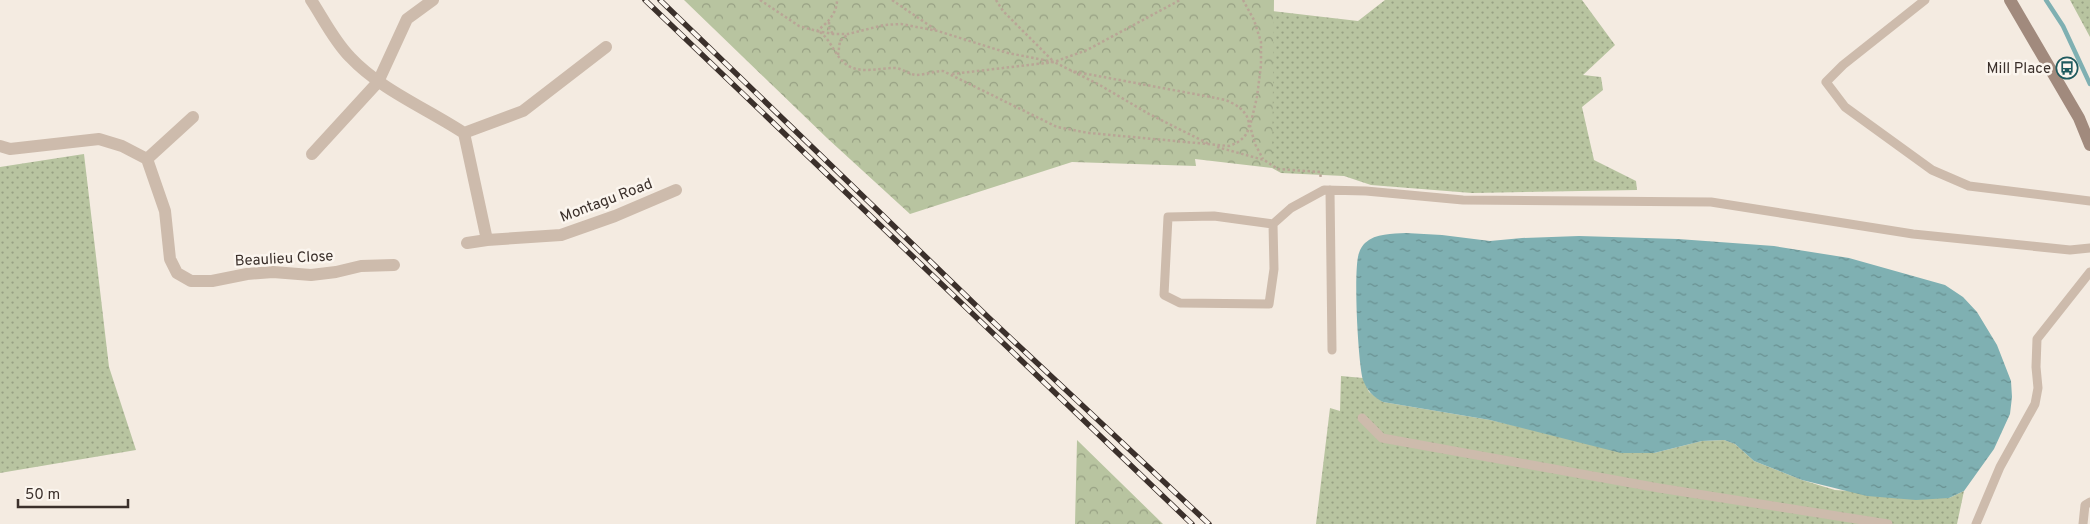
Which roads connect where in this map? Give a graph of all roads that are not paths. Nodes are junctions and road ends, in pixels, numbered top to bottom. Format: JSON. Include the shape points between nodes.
{"nodes":[{"id":1,"x":310,"y":0,"type":"edge"},
{"id":2,"x":433,"y":0,"type":"edge"},
{"id":3,"x":1925,"y":0,"type":"edge"},
{"id":4,"x":2010,"y":0,"type":"edge"},
{"id":5,"x":606,"y":47,"type":"dead end"},
{"id":6,"x":378,"y":82,"type":"junction"},
{"id":7,"x":193,"y":117,"type":"dead end"},
{"id":8,"x":464,"y":133,"type":"junction"},
{"id":9,"x":2090,"y":145,"type":"edge"},
{"id":10,"x":0,"y":146,"type":"edge"},
{"id":11,"x":312,"y":154,"type":"dead end"},
{"id":12,"x":147,"y":159,"type":"junction"},
{"id":13,"x":676,"y":190,"type":"dead end"},
{"id":14,"x":1327,"y":190,"type":"junction"},
{"id":15,"x":2090,"y":201,"type":"edge"},
{"id":16,"x":1273,"y":224,"type":"junction"},
{"id":17,"x":488,"y":240,"type":"junction"},
{"id":18,"x":467,"y":243,"type":"dead end"},
{"id":19,"x":2090,"y":248,"type":"edge"},
{"id":20,"x":394,"y":265,"type":"dead end"},
{"id":21,"x":2090,"y":272,"type":"edge"},
{"id":22,"x":1332,"y":350,"type":"dead end"},
{"id":23,"x":1362,"y":418,"type":"dead end"},
{"id":24,"x":2090,"y":502,"type":"edge"},
{"id":25,"x":1888,"y":524,"type":"edge"},
{"id":26,"x":1976,"y":524,"type":"edge"},
{"id":27,"x":2083,"y":524,"type":"edge"}],
"edges":[{"from":1,"to":6,"type":"street","via":[[349,56]]},
{"from":2,"to":6,"type":"street","via":[[407,19]]},
{"from":3,"to":15,"type":"lane","via":[[1826,82],[1845,107],[1932,170],[1969,186]]},
{"from":4,"to":9,"type":"main road","via":[[2079,118]]},
{"from":5,"to":8,"type":"street","via":[[523,110]]},
{"from":6,"to":8,"type":"street"},
{"from":6,"to":11,"type":"street"},
{"from":7,"to":12,"type":"street"},
{"from":8,"to":17,"type":"street"},
{"from":10,"to":12,"type":"street","via":[[10,149],[99,139]]},
{"from":12,"to":20,"type":"street","name":"Beaulieu Close","via":[[165,211],[170,258],[177,274],[191,281],[274,272],[311,275],[362,266]]},
{"from":13,"to":17,"type":"street","name":"Montagu Road","via":[[561,235]]},
{"from":14,"to":16,"type":"lane","via":[[1291,208]]},
{"from":14,"to":19,"type":"lane","via":[[1463,200],[1711,202],[1912,234],[2070,250]]},
{"from":14,"to":22,"type":"lane"},
{"from":16,"to":16,"type":"lane","via":[[1274,269],[1269,304],[1180,303],[1164,295],[1168,217],[1214,216]]},
{"from":17,"to":18,"type":"street","name":"Montagu Road"},
{"from":21,"to":26,"type":"lane","via":[[2037,339],[2038,388],[2035,404],[2000,467]]},
{"from":23,"to":25,"type":"lane","via":[[1382,438],[1659,488]]},
{"from":24,"to":27,"type":"lane","via":[[2085,505]]}]}
